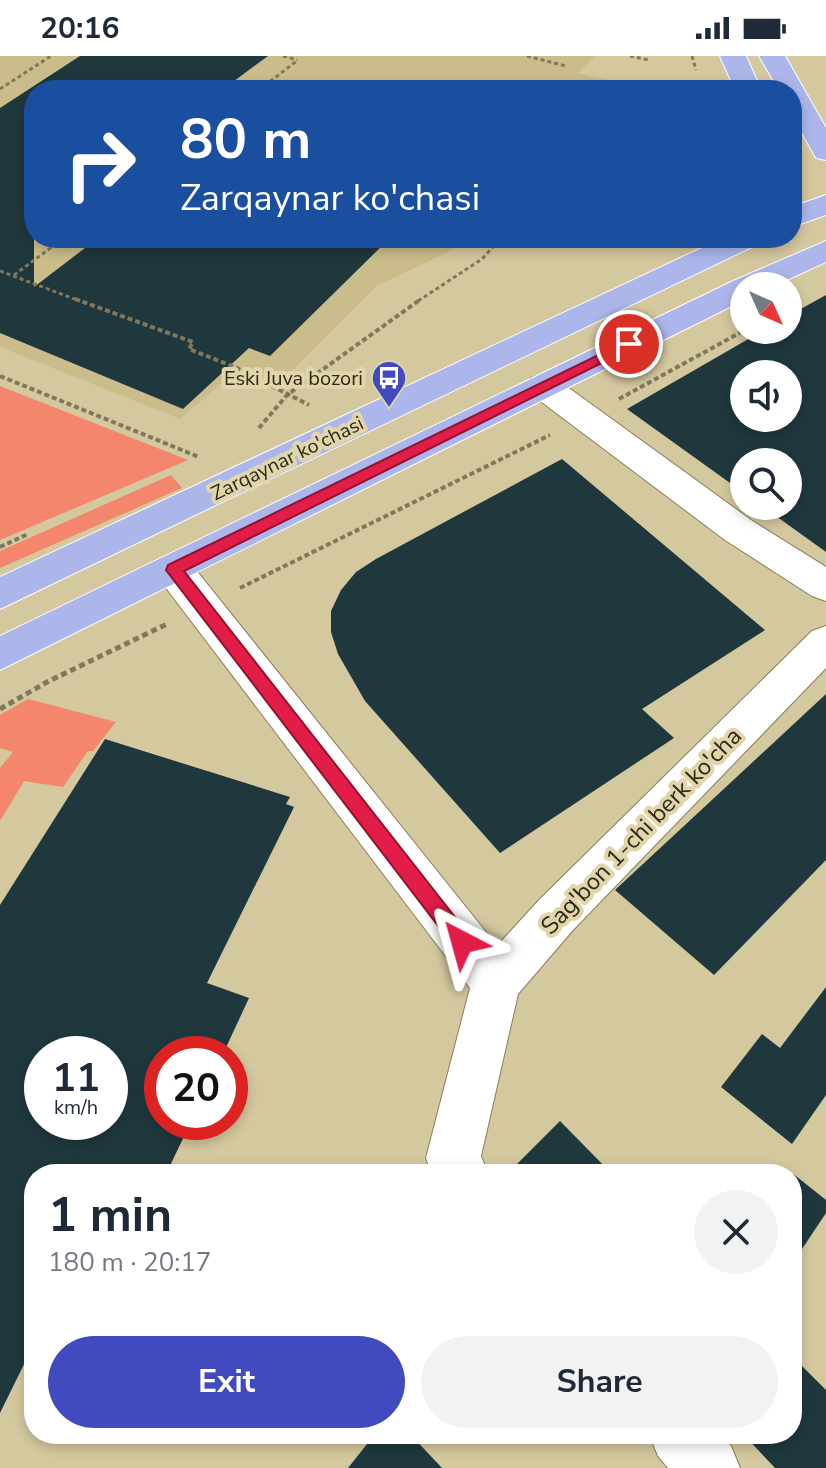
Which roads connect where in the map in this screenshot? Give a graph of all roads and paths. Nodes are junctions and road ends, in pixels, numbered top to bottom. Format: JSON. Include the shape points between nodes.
{"nodes":[{"id":1,"x":51,"y":56,"type":"edge"},
{"id":2,"x":283,"y":56,"type":"edge"},
{"id":3,"x":527,"y":56,"type":"edge"},
{"id":4,"x":733,"y":56,"type":"edge"},
{"id":5,"x":772,"y":56,"type":"edge"},
{"id":6,"x":566,"y":66,"type":"dead end"},
{"id":7,"x":272,"y":80,"type":"edge"},
{"id":8,"x":744,"y":80,"type":"edge"},
{"id":9,"x":786,"y":80,"type":"edge"},
{"id":10,"x":0,"y":89,"type":"edge"},
{"id":11,"x":802,"y":114,"type":"edge"},
{"id":12,"x":820,"y":156,"type":"edge"},
{"id":13,"x":826,"y":204,"type":"edge"},
{"id":14,"x":802,"y":214,"type":"edge"},
{"id":15,"x":51,"y":248,"type":"edge"},
{"id":16,"x":492,"y":248,"type":"edge"},
{"id":17,"x":722,"y":248,"type":"edge"},
{"id":18,"x":826,"y":250,"type":"edge"},
{"id":19,"x":0,"y":271,"type":"edge"},
{"id":20,"x":778,"y":272,"type":"edge"},
{"id":21,"x":13,"y":276,"type":"junction"},
{"id":22,"x":730,"y":295,"type":"edge"},
{"id":23,"x":730,"y":338,"type":"edge"},
{"id":24,"x":0,"y":376,"type":"edge"},
{"id":25,"x":543,"y":386,"type":"junction"},
{"id":26,"x":584,"y":418,"type":"junction"},
{"id":27,"x":202,"y":458,"type":"dead end"},
{"id":28,"x":174,"y":570,"type":"junction"},
{"id":29,"x":826,"y":586,"type":"edge"},
{"id":30,"x":0,"y":594,"type":"edge"},
{"id":31,"x":203,"y":607,"type":"junction"},
{"id":32,"x":826,"y":642,"type":"edge"},
{"id":33,"x":0,"y":654,"type":"edge"},
{"id":34,"x":0,"y":709,"type":"edge"},
{"id":35,"x":496,"y":983,"type":"junction"},
{"id":36,"x":456,"y":1164,"type":"edge"},
{"id":37,"x":689,"y":1444,"type":"edge"},
{"id":38,"x":709,"y":1468,"type":"edge"}],
"edges":[{"from":1,"to":10,"type":"path"},
{"from":2,"to":7,"type":"path","via":[[298,60]]},
{"from":3,"to":6,"type":"path"},
{"from":4,"to":8,"type":"main road"},
{"from":5,"to":9,"type":"main road"},
{"from":11,"to":12,"type":"main road"},
{"from":13,"to":14,"type":"main road"},
{"from":15,"to":21,"type":"path"},
{"from":16,"to":21,"type":"path","via":[[287,395],[189,349],[193,342]]},
{"from":17,"to":30,"type":"main road","name":"Zarqaynar ko'chasi"},
{"from":18,"to":20,"type":"main road"},
{"from":19,"to":21,"type":"path"},
{"from":22,"to":25,"type":"main road"},
{"from":23,"to":26,"type":"path"},
{"from":24,"to":27,"type":"path"},
{"from":25,"to":26,"type":"street"},
{"from":25,"to":28,"type":"main road"},
{"from":26,"to":29,"type":"street","via":[[738,530]]},
{"from":26,"to":31,"type":"path"},
{"from":28,"to":31,"type":"street"},
{"from":28,"to":33,"type":"main road"},
{"from":31,"to":34,"type":"path"},
{"from":31,"to":35,"type":"street"},
{"from":32,"to":35,"type":"street","name":"Sag'bon 1-chi berk ko'cha","via":[[556,915]]},
{"from":35,"to":36,"type":"street","name":"Sag'bon 1-chi berk ko'cha","via":[[453,1158]]},
{"from":37,"to":38,"type":"street"}]}
